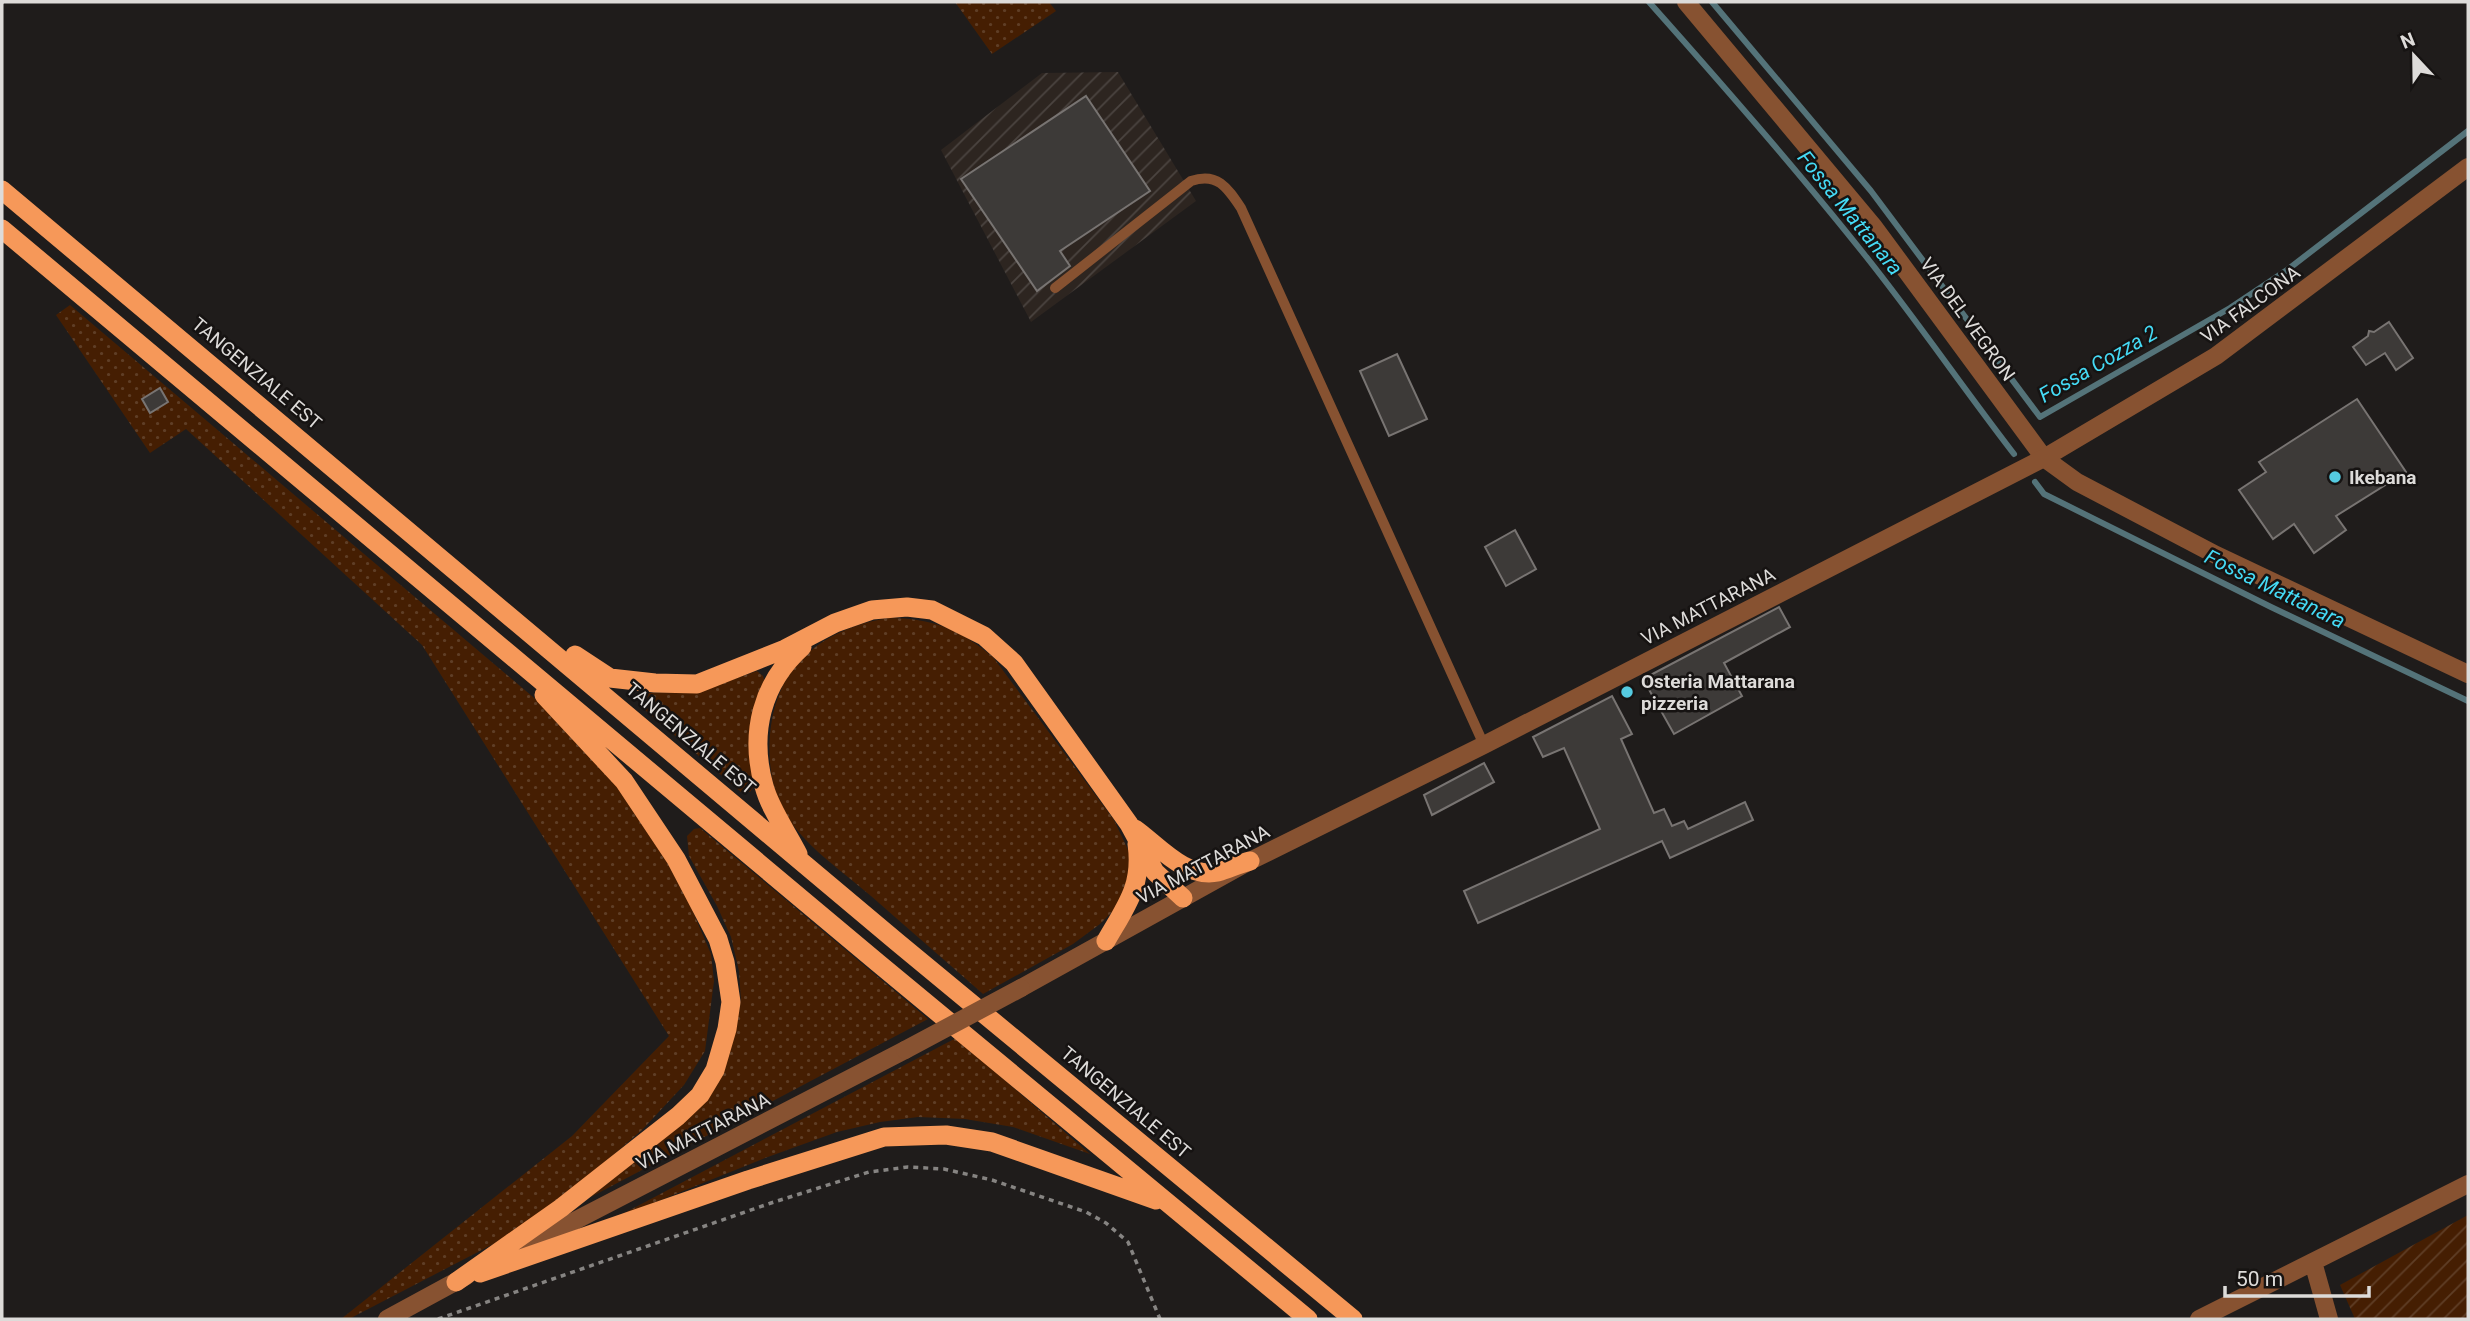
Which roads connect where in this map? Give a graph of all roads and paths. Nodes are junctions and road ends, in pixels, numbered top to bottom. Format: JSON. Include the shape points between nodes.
{"nodes":[{"id":1,"x":1685,"y":2,"type":"edge"},
{"id":2,"x":2468,"y":167,"type":"edge"},
{"id":3,"x":2,"y":190,"type":"edge"},
{"id":4,"x":2,"y":229,"type":"edge"},
{"id":5,"x":1055,"y":288,"type":"dead end"},
{"id":6,"x":2044,"y":458,"type":"junction"},
{"id":7,"x":467,"y":579,"type":"junction"},
{"id":8,"x":813,"y":636,"type":"junction"},
{"id":9,"x":494,"y":640,"type":"junction"},
{"id":10,"x":2468,"y":674,"type":"edge"},
{"id":11,"x":1484,"y":745,"type":"junction"},
{"id":12,"x":1129,"y":824,"type":"junction"},
{"id":13,"x":802,"y":861,"type":"junction"},
{"id":14,"x":1250,"y":861,"type":"junction"},
{"id":15,"x":1176,"y":862,"type":"junction"},
{"id":16,"x":1183,"y":898,"type":"junction"},
{"id":17,"x":1106,"y":941,"type":"junction"},
{"id":18,"x":2468,"y":1184,"type":"edge"},
{"id":19,"x":1169,"y":1204,"type":"junction"},
{"id":20,"x":2313,"y":1262,"type":"junction"},
{"id":21,"x":456,"y":1282,"type":"junction"},
{"id":22,"x":387,"y":1319,"type":"edge"},
{"id":23,"x":438,"y":1319,"type":"edge"},
{"id":24,"x":1160,"y":1319,"type":"edge"},
{"id":25,"x":1308,"y":1319,"type":"edge"},
{"id":26,"x":1353,"y":1319,"type":"edge"},
{"id":27,"x":2199,"y":1319,"type":"edge"},
{"id":28,"x":2329,"y":1319,"type":"edge"}],
"edges":[{"from":1,"to":6,"type":"street","name":"VIA DEL VEGRON","via":[[1874,227]]},
{"from":2,"to":6,"type":"street","name":"VIA FALCONA","via":[[2216,356]]},
{"from":3,"to":7,"type":"highway","name":"TANGENZIALE EST"},
{"from":4,"to":9,"type":"highway"},
{"from":5,"to":11,"type":"lane","via":[[1191,181],[1214,179],[1229,191],[1241,208]]},
{"from":6,"to":10,"type":"street","name":"VIA DEL VEGRON","via":[[2077,482],[2216,555]]},
{"from":6,"to":11,"type":"street","name":"VIA MATTARANA"},
{"from":7,"to":8,"type":"highway","via":[[610,678],[697,684]]},
{"from":7,"to":13,"type":"highway","name":"TANGENZIALE EST"},
{"from":8,"to":12,"type":"highway","via":[[872,610],[907,607],[932,610],[984,636],[1014,663]]},
{"from":8,"to":13,"type":"highway","via":[[775,677],[759,726],[764,788]]},
{"from":9,"to":19,"type":"highway"},
{"from":9,"to":21,"type":"highway","via":[[624,781],[676,859],[718,939],[731,1002],[715,1070],[700,1095],[561,1208]]},
{"from":11,"to":14,"type":"street","name":"VIA MATTARANA"},
{"from":12,"to":15,"type":"highway"},
{"from":12,"to":16,"type":"highway","via":[[1155,872]]},
{"from":12,"to":17,"type":"highway","via":[[1138,844],[1137,881]]},
{"from":13,"to":26,"type":"highway","name":"TANGENZIALE EST"},
{"from":14,"to":15,"type":"highway","via":[[1217,872],[1195,872]]},
{"from":14,"to":16,"type":"street","name":"VIA MATTARANA"},
{"from":15,"to":16,"type":"highway"},
{"from":16,"to":17,"type":"street","name":"VIA MATTARANA"},
{"from":17,"to":21,"type":"street","name":"VIA MATTARANA","bridge":true},
{"from":18,"to":20,"type":"street"},
{"from":19,"to":21,"type":"highway","via":[[992,1142],[946,1135],[884,1137]]},
{"from":19,"to":25,"type":"highway"},
{"from":20,"to":27,"type":"street"},
{"from":20,"to":28,"type":"street"},
{"from":21,"to":22,"type":"street","name":"VIA MATTARANA"},
{"from":23,"to":24,"type":"path","via":[[771,1203],[869,1172],[908,1167],[944,1169],[992,1180],[1106,1223],[1128,1242]]}]}
